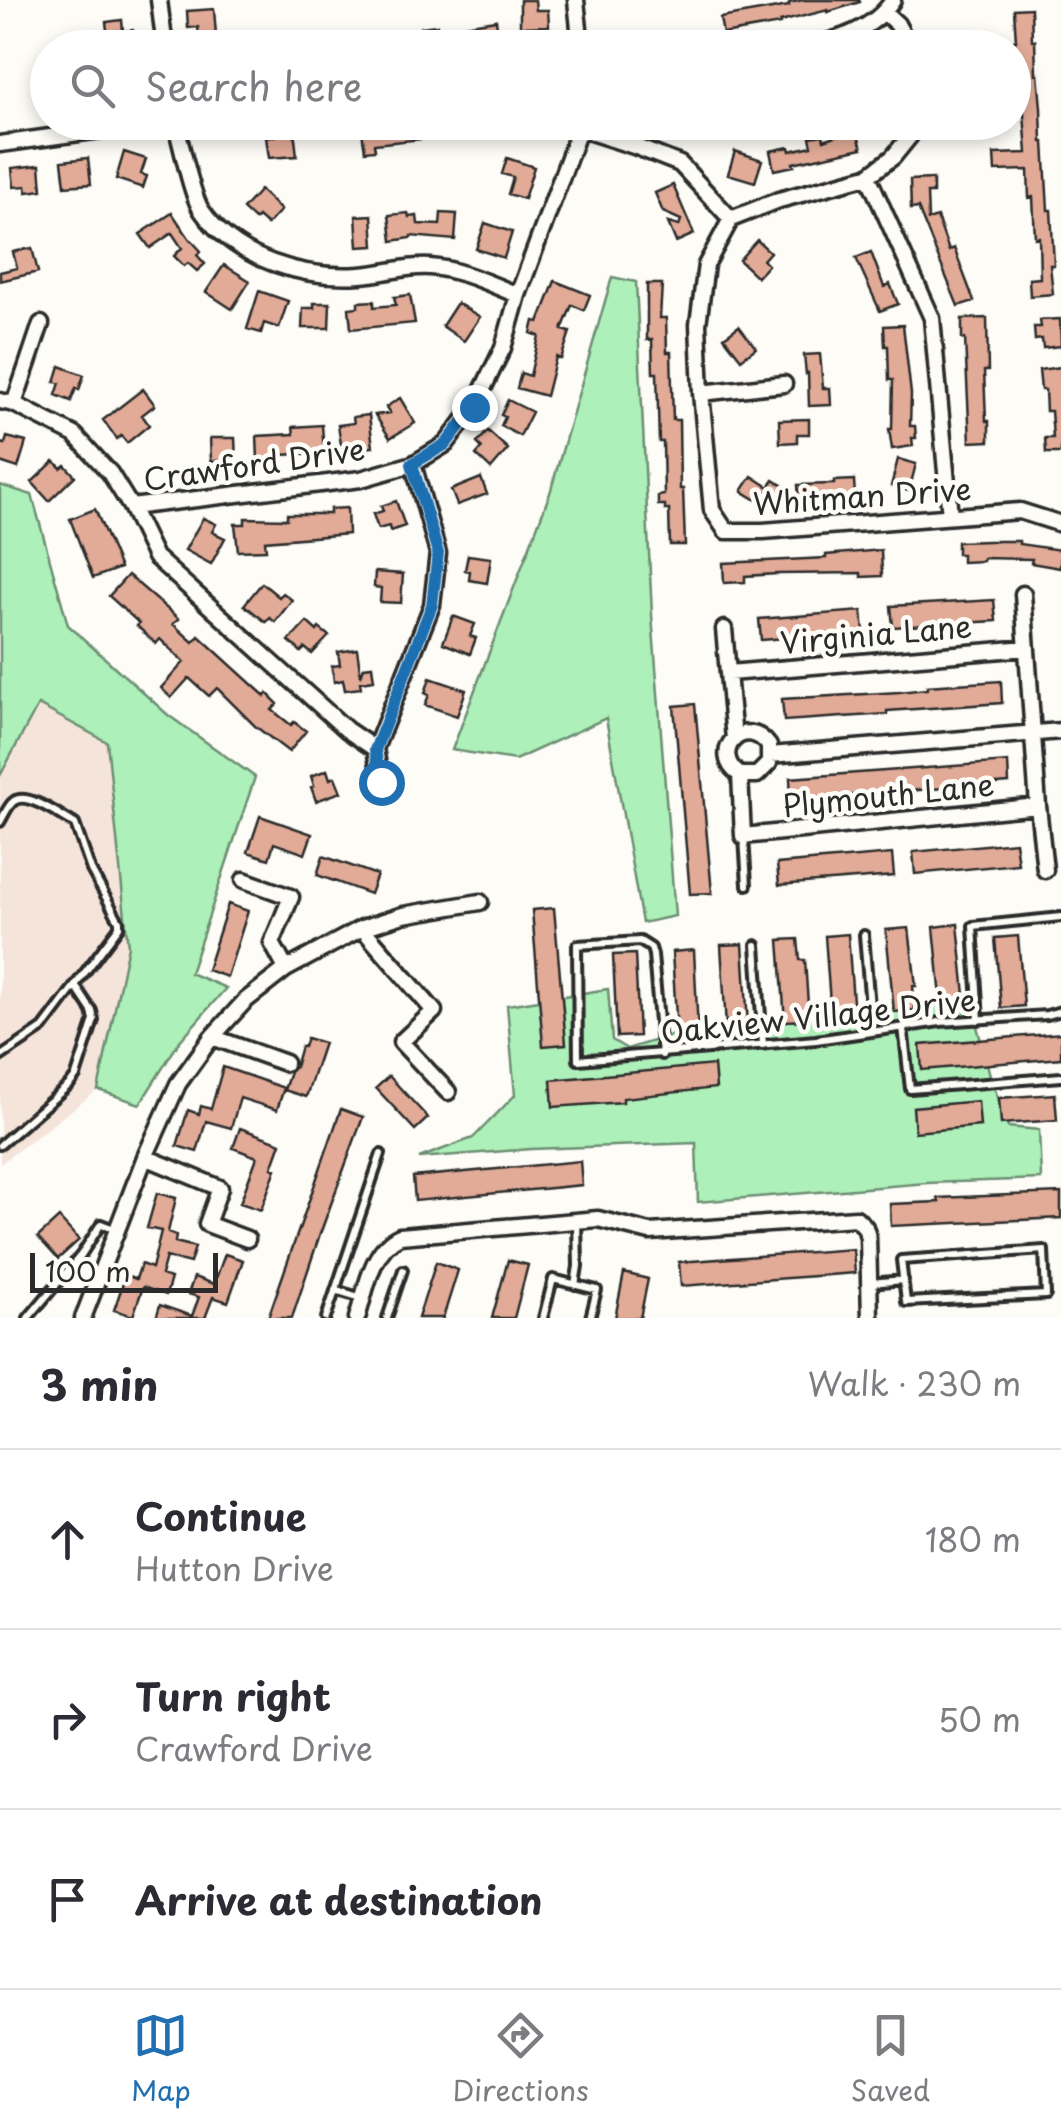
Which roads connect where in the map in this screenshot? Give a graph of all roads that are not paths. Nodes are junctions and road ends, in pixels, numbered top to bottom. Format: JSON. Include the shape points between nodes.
{"nodes":[{"id":1,"x":159,"y":0,"type":"edge"},
{"id":2,"x":576,"y":0,"type":"edge"},
{"id":3,"x":889,"y":7,"type":"edge"},
{"id":4,"x":163,"y":30,"type":"edge"},
{"id":5,"x":579,"y":30,"type":"edge"},
{"id":6,"x":855,"y":30,"type":"edge"},
{"id":7,"x":900,"y":30,"type":"edge"},
{"id":8,"x":30,"y":140,"type":"edge"},
{"id":9,"x":180,"y":140,"type":"edge"},
{"id":10,"x":576,"y":140,"type":"edge"},
{"id":11,"x":618,"y":140,"type":"edge"},
{"id":12,"x":907,"y":140,"type":"edge"},
{"id":13,"x":0,"y":144,"type":"edge"},
{"id":14,"x":868,"y":176,"type":"junction"},
{"id":15,"x":731,"y":219,"type":"junction"},
{"id":16,"x":518,"y":295,"type":"junction"},
{"id":17,"x":41,"y":324,"type":"dead end"},
{"id":18,"x":784,"y":384,"type":"dead end"},
{"id":19,"x":701,"y":393,"type":"junction"},
{"id":20,"x":7,"y":403,"type":"edge"},
{"id":21,"x":412,"y":464,"type":"junction"},
{"id":22,"x":131,"y":507,"type":"junction"},
{"id":23,"x":950,"y":516,"type":"junction"},
{"id":24,"x":1061,"y":524,"type":"edge"},
{"id":25,"x":1023,"y":594,"type":"dead end"},
{"id":26,"x":724,"y":628,"type":"dead end"},
{"id":27,"x":1027,"y":648,"type":"junction"},
{"id":28,"x":729,"y":673,"type":"junction"},
{"id":29,"x":1061,"y":731,"type":"edge"},
{"id":30,"x":1034,"y":733,"type":"junction"},
{"id":31,"x":734,"y":739,"type":"junction"},
{"id":32,"x":375,"y":750,"type":"junction"},
{"id":33,"x":770,"y":754,"type":"junction"},
{"id":34,"x":740,"y":775,"type":"junction"},
{"id":35,"x":381,"y":782,"type":"dead end"},
{"id":36,"x":1038,"y":806,"type":"junction"},
{"id":37,"x":0,"y":822,"type":"edge"},
{"id":38,"x":744,"y":836,"type":"junction"},
{"id":39,"x":1045,"y":870,"type":"dead end"},
{"id":40,"x":244,"y":880,"type":"dead end"},
{"id":41,"x":747,"y":885,"type":"dead end"},
{"id":42,"x":480,"y":902,"type":"dead end"},
{"id":43,"x":1061,"y":917,"type":"edge"},
{"id":44,"x":362,"y":928,"type":"junction"},
{"id":45,"x":864,"y":935,"type":"dead end"},
{"id":46,"x":756,"y":945,"type":"dead end"},
{"id":47,"x":286,"y":969,"type":"junction"},
{"id":48,"x":76,"y":987,"type":"junction"},
{"id":49,"x":1061,"y":1010,"type":"edge"},
{"id":50,"x":979,"y":1020,"type":"junction"},
{"id":51,"x":903,"y":1028,"type":"junction"},
{"id":52,"x":872,"y":1031,"type":"junction"},
{"id":53,"x":212,"y":1038,"type":"junction"},
{"id":54,"x":763,"y":1045,"type":"junction"},
{"id":55,"x":662,"y":1054,"type":"junction"},
{"id":56,"x":0,"y":1057,"type":"edge"},
{"id":57,"x":286,"y":1063,"type":"dead end"},
{"id":58,"x":1061,"y":1078,"type":"edge"},
{"id":59,"x":448,"y":1092,"type":"dead end"},
{"id":60,"x":0,"y":1132,"type":"edge"},
{"id":61,"x":3,"y":1143,"type":"edge"},
{"id":62,"x":382,"y":1154,"type":"dead end"},
{"id":63,"x":145,"y":1157,"type":"junction"},
{"id":64,"x":577,"y":1221,"type":"junction"},
{"id":65,"x":117,"y":1230,"type":"junction"},
{"id":66,"x":247,"y":1239,"type":"dead end"},
{"id":67,"x":403,"y":1270,"type":"dead end"},
{"id":68,"x":904,"y":1280,"type":"junction"},
{"id":69,"x":869,"y":1283,"type":"junction"},
{"id":70,"x":575,"y":1284,"type":"junction"},
{"id":71,"x":335,"y":1290,"type":"junction"},
{"id":72,"x":364,"y":1299,"type":"junction"},
{"id":73,"x":28,"y":1318,"type":"edge"},
{"id":74,"x":83,"y":1318,"type":"edge"},
{"id":75,"x":326,"y":1318,"type":"edge"},
{"id":76,"x":358,"y":1318,"type":"edge"},
{"id":77,"x":387,"y":1318,"type":"edge"},
{"id":78,"x":543,"y":1318,"type":"edge"},
{"id":79,"x":590,"y":1318,"type":"edge"},
{"id":80,"x":870,"y":1318,"type":"edge"}],
"edges":[{"from":1,"to":4,"type":"street"},
{"from":2,"to":5,"type":"street"},
{"from":3,"to":6,"type":"street"},
{"from":3,"to":7,"type":"street"},
{"from":8,"to":13,"type":"street"},
{"from":9,"to":16,"type":"street","via":[[200,210],[245,250],[323,276],[429,266]]},
{"from":10,"to":16,"type":"street","name":"Crawford Drive"},
{"from":11,"to":15,"type":"street","via":[[680,164]]},
{"from":12,"to":14,"type":"street"},
{"from":14,"to":15,"type":"street"},
{"from":14,"to":23,"type":"street","via":[[932,318]]},
{"from":15,"to":19,"type":"street","name":"Whitman Drive","via":[[706,265],[698,324]]},
{"from":16,"to":21,"type":"street","name":"Crawford Drive","via":[[503,348],[474,407],[446,444]]},
{"from":17,"to":20,"type":"street"},
{"from":18,"to":19,"type":"street"},
{"from":19,"to":23,"type":"street","name":"Whitman Drive","via":[[712,510],[726,531]]},
{"from":20,"to":22,"type":"street","via":[[75,435]]},
{"from":21,"to":22,"type":"street","name":"Crawford Drive","via":[[362,480]]},
{"from":21,"to":32,"type":"street","via":[[438,553],[432,605]]},
{"from":22,"to":32,"type":"street","via":[[156,558]]},
{"from":23,"to":24,"type":"street","name":"Whitman Drive","via":[[1020,510]]},
{"from":25,"to":27,"type":"street"},
{"from":26,"to":28,"type":"street"},
{"from":27,"to":28,"type":"street","name":"Virginia Lane"},
{"from":27,"to":30,"type":"street"},
{"from":28,"to":31,"type":"street"},
{"from":29,"to":30,"type":"street"},
{"from":30,"to":33,"type":"street"},
{"from":30,"to":36,"type":"street"},
{"from":31,"to":33,"type":"street","via":[[756,734]]},
{"from":31,"to":34,"type":"street","via":[[727,755]]},
{"from":32,"to":35,"type":"street"},
{"from":33,"to":34,"type":"street","via":[[757,775]]},
{"from":34,"to":38,"type":"street"},
{"from":36,"to":38,"type":"street","name":"Plymouth Lane"},
{"from":36,"to":39,"type":"street"},
{"from":37,"to":48,"type":"lane","via":[[11,802],[28,798],[77,828],[120,927]]},
{"from":38,"to":41,"type":"lane"},
{"from":40,"to":47,"type":"street","via":[[290,898],[272,943]]},
{"from":42,"to":44,"type":"street"},
{"from":43,"to":50,"type":"lane","via":[[974,926]]},
{"from":44,"to":47,"type":"street"},
{"from":44,"to":59,"type":"street","via":[[434,1012],[401,1042]]},
{"from":45,"to":52,"type":"lane"},
{"from":46,"to":54,"type":"lane"},
{"from":47,"to":53,"type":"street"},
{"from":48,"to":56,"type":"lane","via":[[43,1028]]},
{"from":48,"to":61,"type":"lane","via":[[94,1020],[76,1076]]},
{"from":49,"to":50,"type":"lane","name":"Oakview Village Drive"},
{"from":50,"to":51,"type":"lane","name":"Oakview Village Drive"},
{"from":51,"to":52,"type":"lane","name":"Oakview Village Drive"},
{"from":51,"to":58,"type":"lane","via":[[910,1088]]},
{"from":52,"to":54,"type":"lane","name":"Oakview Village Drive"},
{"from":53,"to":57,"type":"street"},
{"from":53,"to":63,"type":"street","via":[[178,1084]]},
{"from":54,"to":55,"type":"lane","name":"Oakview Village Drive"},
{"from":55,"to":55,"type":"lane","name":"Oakview Village Drive","via":[[578,1060],[577,945],[640,941],[651,948]]},
{"from":60,"to":61,"type":"lane"},
{"from":62,"to":71,"type":"lane"},
{"from":63,"to":65,"type":"street"},
{"from":63,"to":66,"type":"street","via":[[220,1188],[207,1224]]},
{"from":64,"to":69,"type":"street","via":[[598,1219],[650,1232],[856,1218],[868,1237]]},
{"from":64,"to":70,"type":"lane"},
{"from":64,"to":72,"type":"street","via":[[393,1238],[378,1255]]},
{"from":65,"to":73,"type":"lane","via":[[101,1224]]},
{"from":65,"to":74,"type":"street"},
{"from":67,"to":77,"type":"lane"},
{"from":68,"to":68,"type":"lane","via":[[902,1260],[1044,1250],[1046,1294],[906,1302]]},
{"from":68,"to":69,"type":"lane"},
{"from":69,"to":80,"type":"street"},
{"from":70,"to":78,"type":"lane","via":[[553,1279]]},
{"from":70,"to":79,"type":"lane","via":[[597,1290]]},
{"from":71,"to":72,"type":"lane"},
{"from":71,"to":75,"type":"lane"},
{"from":72,"to":76,"type":"street"}]}
